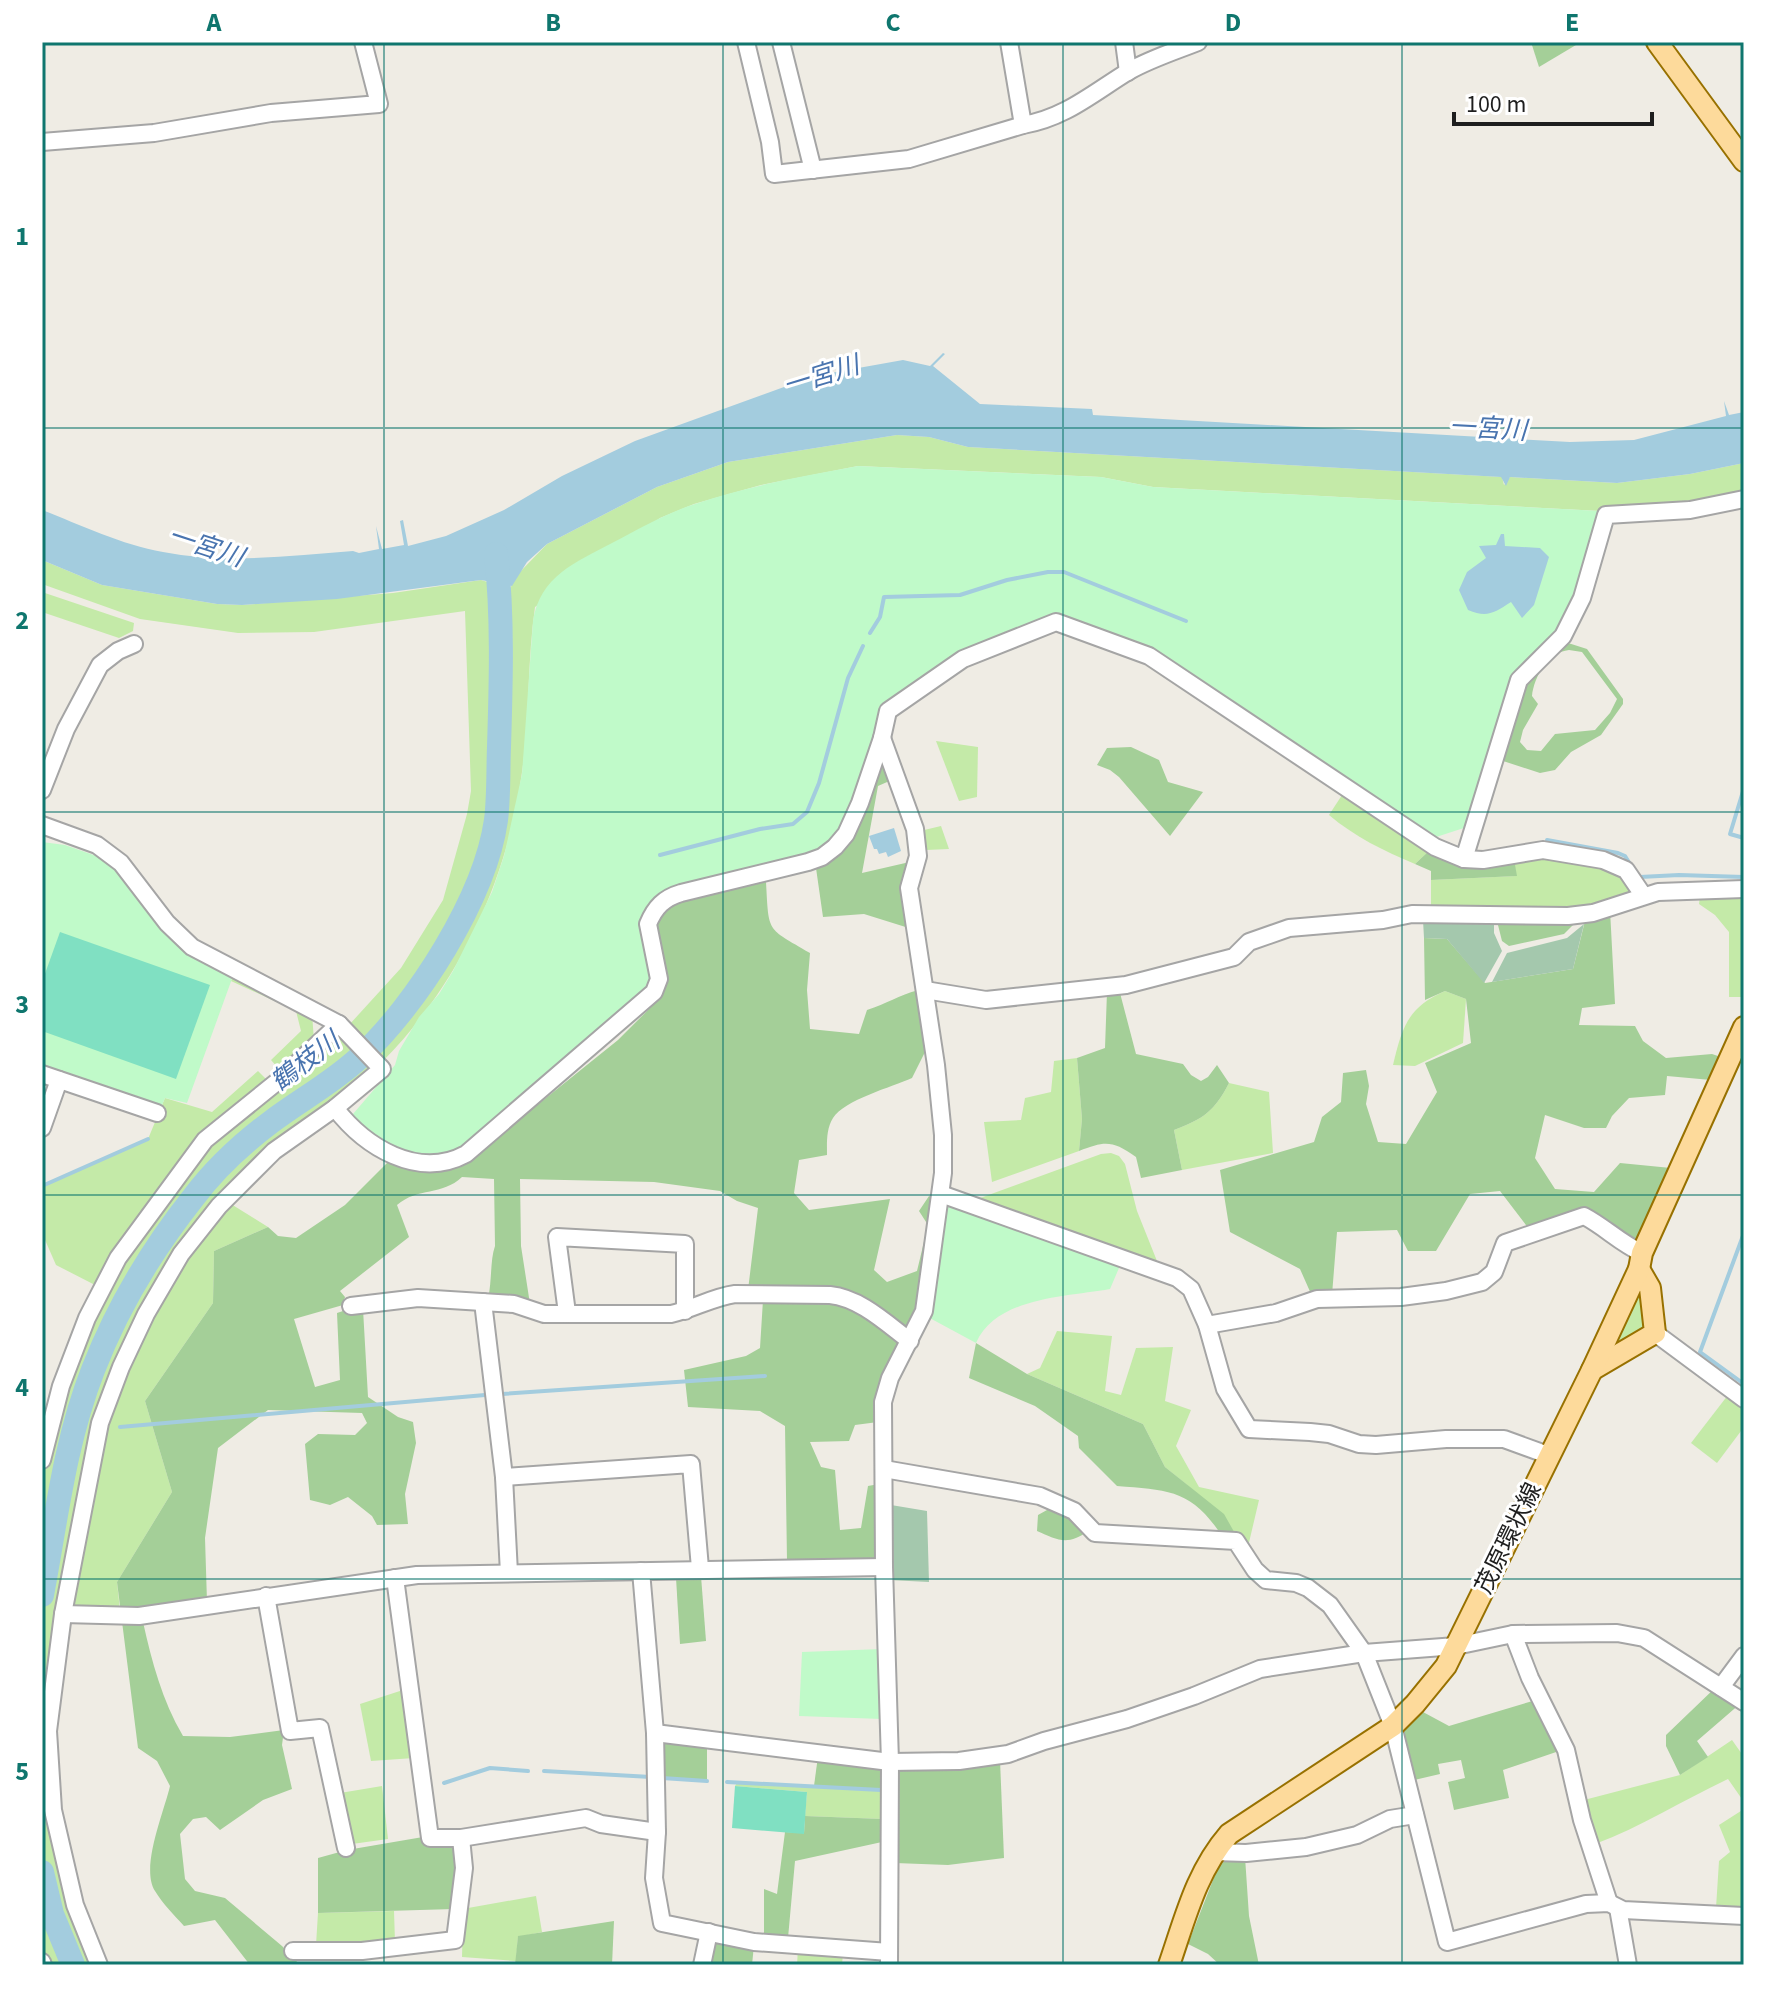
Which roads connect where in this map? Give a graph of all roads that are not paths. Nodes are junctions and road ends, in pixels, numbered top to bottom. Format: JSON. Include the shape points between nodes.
{"nodes":[{"id":1,"x":363,"y":42,"type":"edge"},
{"id":2,"x":746,"y":42,"type":"edge"},
{"id":3,"x":781,"y":42,"type":"edge"},
{"id":4,"x":1009,"y":42,"type":"edge"},
{"id":5,"x":1124,"y":42,"type":"edge"},
{"id":6,"x":1198,"y":42,"type":"edge"},
{"id":7,"x":1657,"y":42,"type":"edge"},
{"id":8,"x":1128,"y":72,"type":"junction"},
{"id":9,"x":1023,"y":125,"type":"junction"},
{"id":10,"x":42,"y":142,"type":"edge"},
{"id":11,"x":1741,"y":152,"type":"edge"},
{"id":12,"x":813,"y":170,"type":"junction"},
{"id":13,"x":1744,"y":499,"type":"edge"},
{"id":14,"x":134,"y":644,"type":"dead end"},
{"id":15,"x":882,"y":738,"type":"junction"},
{"id":16,"x":42,"y":790,"type":"edge"},
{"id":17,"x":42,"y":825,"type":"edge"},
{"id":18,"x":1464,"y":859,"type":"junction"},
{"id":19,"x":1744,"y":889,"type":"edge"},
{"id":20,"x":1643,"y":895,"type":"junction"},
{"id":21,"x":925,"y":990,"type":"junction"},
{"id":22,"x":342,"y":1027,"type":"junction"},
{"id":23,"x":1744,"y":1027,"type":"edge"},
{"id":24,"x":42,"y":1074,"type":"edge"},
{"id":25,"x":59,"y":1080,"type":"junction"},
{"id":26,"x":335,"y":1108,"type":"junction"},
{"id":27,"x":157,"y":1113,"type":"dead end"},
{"id":28,"x":42,"y":1128,"type":"edge"},
{"id":29,"x":941,"y":1194,"type":"junction"},
{"id":30,"x":1640,"y":1261,"type":"junction"},
{"id":31,"x":483,"y":1302,"type":"junction"},
{"id":32,"x":351,"y":1306,"type":"dead end"},
{"id":33,"x":685,"y":1311,"type":"junction"},
{"id":34,"x":567,"y":1313,"type":"junction"},
{"id":35,"x":1207,"y":1325,"type":"junction"},
{"id":36,"x":1655,"y":1333,"type":"junction"},
{"id":37,"x":910,"y":1341,"type":"junction"},
{"id":38,"x":1592,"y":1370,"type":"junction"},
{"id":39,"x":1744,"y":1399,"type":"edge"},
{"id":40,"x":1548,"y":1455,"type":"junction"},
{"id":41,"x":42,"y":1460,"type":"edge"},
{"id":42,"x":884,"y":1469,"type":"junction"},
{"id":43,"x":504,"y":1477,"type":"junction"},
{"id":44,"x":884,"y":1567,"type":"junction"},
{"id":45,"x":700,"y":1568,"type":"junction"},
{"id":46,"x":641,"y":1571,"type":"junction"},
{"id":47,"x":509,"y":1573,"type":"junction"},
{"id":48,"x":395,"y":1578,"type":"junction"},
{"id":49,"x":266,"y":1596,"type":"junction"},
{"id":50,"x":63,"y":1614,"type":"junction"},
{"id":51,"x":1513,"y":1634,"type":"junction"},
{"id":52,"x":1456,"y":1646,"type":"junction"},
{"id":53,"x":1364,"y":1653,"type":"junction"},
{"id":54,"x":1744,"y":1656,"type":"edge"},
{"id":55,"x":1721,"y":1687,"type":"junction"},
{"id":56,"x":1744,"y":1702,"type":"edge"},
{"id":57,"x":1393,"y":1726,"type":"junction"},
{"id":58,"x":655,"y":1733,"type":"junction"},
{"id":59,"x":890,"y":1762,"type":"junction"},
{"id":60,"x":1415,"y":1815,"type":"junction"},
{"id":61,"x":657,"y":1832,"type":"junction"},
{"id":62,"x":461,"y":1838,"type":"junction"},
{"id":63,"x":346,"y":1848,"type":"dead end"},
{"id":64,"x":1214,"y":1852,"type":"junction"},
{"id":65,"x":1613,"y":1906,"type":"junction"},
{"id":66,"x":1744,"y":1916,"type":"edge"},
{"id":67,"x":709,"y":1932,"type":"junction"},
{"id":68,"x":293,"y":1951,"type":"dead end"},
{"id":69,"x":889,"y":1959,"type":"edge"},
{"id":70,"x":99,"y":1965,"type":"edge"},
{"id":71,"x":702,"y":1965,"type":"edge"},
{"id":72,"x":1169,"y":1965,"type":"edge"},
{"id":73,"x":1628,"y":1965,"type":"edge"}],
"edges":[{"from":1,"to":10,"type":"street","via":[[379,104]]},
{"from":2,"to":12,"type":"street","via":[[774,174]]},
{"from":3,"to":12,"type":"street"},
{"from":4,"to":9,"type":"street"},
{"from":5,"to":8,"type":"street"},
{"from":6,"to":8,"type":"street"},
{"from":7,"to":11,"type":"main road"},
{"from":8,"to":9,"type":"street","via":[[1077,106]]},
{"from":9,"to":12,"type":"street","via":[[909,159]]},
{"from":13,"to":18,"type":"street","via":[[1690,510],[1606,515],[1582,598],[1563,636],[1519,680]]},
{"from":14,"to":16,"type":"street","via":[[100,665]]},
{"from":15,"to":18,"type":"street","via":[[888,711],[963,659],[1056,622],[1149,656],[1435,847]]},
{"from":15,"to":21,"type":"street","via":[[915,829],[918,856],[909,888]]},
{"from":15,"to":26,"type":"street","via":[[860,803],[835,847],[808,862],[681,893],[659,904],[648,924],[659,979],[654,992],[466,1154],[432,1162],[397,1157],[365,1141]]},
{"from":17,"to":22,"type":"street","via":[[97,845],[121,863],[192,947]]},
{"from":18,"to":20,"type":"street","via":[[1543,850],[1603,860],[1626,870]]},
{"from":19,"to":20,"type":"street"},
{"from":20,"to":21,"type":"street","via":[[1568,916],[1430,913],[1289,928],[1249,942],[1234,957],[1126,985],[986,1000]]},
{"from":21,"to":29,"type":"street","via":[[943,1135]]},
{"from":22,"to":26,"type":"street","via":[[382,1069]]},
{"from":22,"to":41,"type":"street","via":[[205,1140],[118,1258],[61,1386]]},
{"from":23,"to":30,"type":"main road","name":"茂原環状線"},
{"from":24,"to":25,"type":"street"},
{"from":25,"to":27,"type":"street"},
{"from":25,"to":28,"type":"street"},
{"from":26,"to":50,"type":"street","via":[[274,1151],[219,1206],[181,1254],[146,1314],[100,1423]]},
{"from":29,"to":35,"type":"street","via":[[1177,1278],[1191,1289]]},
{"from":29,"to":37,"type":"street","via":[[924,1311]]},
{"from":30,"to":35,"type":"street","via":[[1606,1227],[1584,1216],[1505,1243],[1494,1272],[1482,1282],[1401,1297],[1317,1299],[1276,1313]]},
{"from":30,"to":36,"type":"main road","via":[[1650,1288]]},
{"from":30,"to":38,"type":"main road","name":"茂原環状線"},
{"from":31,"to":32,"type":"street","via":[[418,1298]]},
{"from":31,"to":34,"type":"street"},
{"from":31,"to":43,"type":"street"},
{"from":33,"to":34,"type":"street"},
{"from":33,"to":34,"type":"street","via":[[685,1244],[557,1237]]},
{"from":33,"to":37,"type":"street","via":[[735,1294],[844,1296]]},
{"from":35,"to":40,"type":"street","via":[[1225,1389],[1249,1429],[1310,1432],[1376,1445],[1504,1439]]},
{"from":36,"to":38,"type":"main road"},
{"from":36,"to":39,"type":"street"},
{"from":37,"to":42,"type":"street","via":[[883,1402]]},
{"from":38,"to":40,"type":"main road","name":"茂原環状線"},
{"from":40,"to":52,"type":"main road","name":"茂原環状線"},
{"from":42,"to":44,"type":"street"},
{"from":42,"to":53,"type":"street","via":[[1040,1496],[1074,1511],[1095,1533],[1236,1541],[1266,1580],[1296,1583],[1330,1605]]},
{"from":43,"to":45,"type":"street","via":[[691,1464]]},
{"from":43,"to":47,"type":"street"},
{"from":44,"to":45,"type":"street"},
{"from":44,"to":59,"type":"street"},
{"from":45,"to":46,"type":"street"},
{"from":46,"to":47,"type":"street"},
{"from":46,"to":58,"type":"street"},
{"from":47,"to":48,"type":"street"},
{"from":48,"to":49,"type":"street"},
{"from":48,"to":62,"type":"street","via":[[430,1838]]},
{"from":49,"to":50,"type":"street","via":[[139,1616]]},
{"from":49,"to":63,"type":"street","via":[[290,1731],[320,1728]]},
{"from":50,"to":70,"type":"street","via":[[48,1731],[53,1810],[75,1905]]},
{"from":51,"to":52,"type":"street"},
{"from":51,"to":55,"type":"street","via":[[1617,1633],[1644,1638]]},
{"from":51,"to":65,"type":"street","via":[[1566,1750],[1582,1820]]},
{"from":52,"to":53,"type":"street"},
{"from":52,"to":57,"type":"main road","name":"茂原環状線","via":[[1434,1682]]},
{"from":53,"to":57,"type":"street"},
{"from":53,"to":59,"type":"street","via":[[1260,1669],[1127,1719],[1008,1754]]},
{"from":54,"to":55,"type":"street"},
{"from":55,"to":56,"type":"street"},
{"from":57,"to":60,"type":"street"},
{"from":57,"to":64,"type":"main road","name":"茂原環状線","via":[[1229,1834]]},
{"from":58,"to":59,"type":"street"},
{"from":58,"to":61,"type":"street"},
{"from":59,"to":69,"type":"street"},
{"from":60,"to":64,"type":"street","via":[[1306,1847]]},
{"from":60,"to":65,"type":"street","via":[[1447,1942],[1586,1904]]},
{"from":61,"to":62,"type":"street","via":[[586,1818]]},
{"from":61,"to":67,"type":"street","via":[[654,1878],[662,1923]]},
{"from":62,"to":68,"type":"street","via":[[464,1882],[455,1940],[362,1951]]},
{"from":64,"to":72,"type":"main road","name":"茂原環状線","via":[[1200,1876]]},
{"from":65,"to":66,"type":"street"},
{"from":65,"to":73,"type":"street"},
{"from":67,"to":69,"type":"street"},
{"from":67,"to":71,"type":"street"}]}
